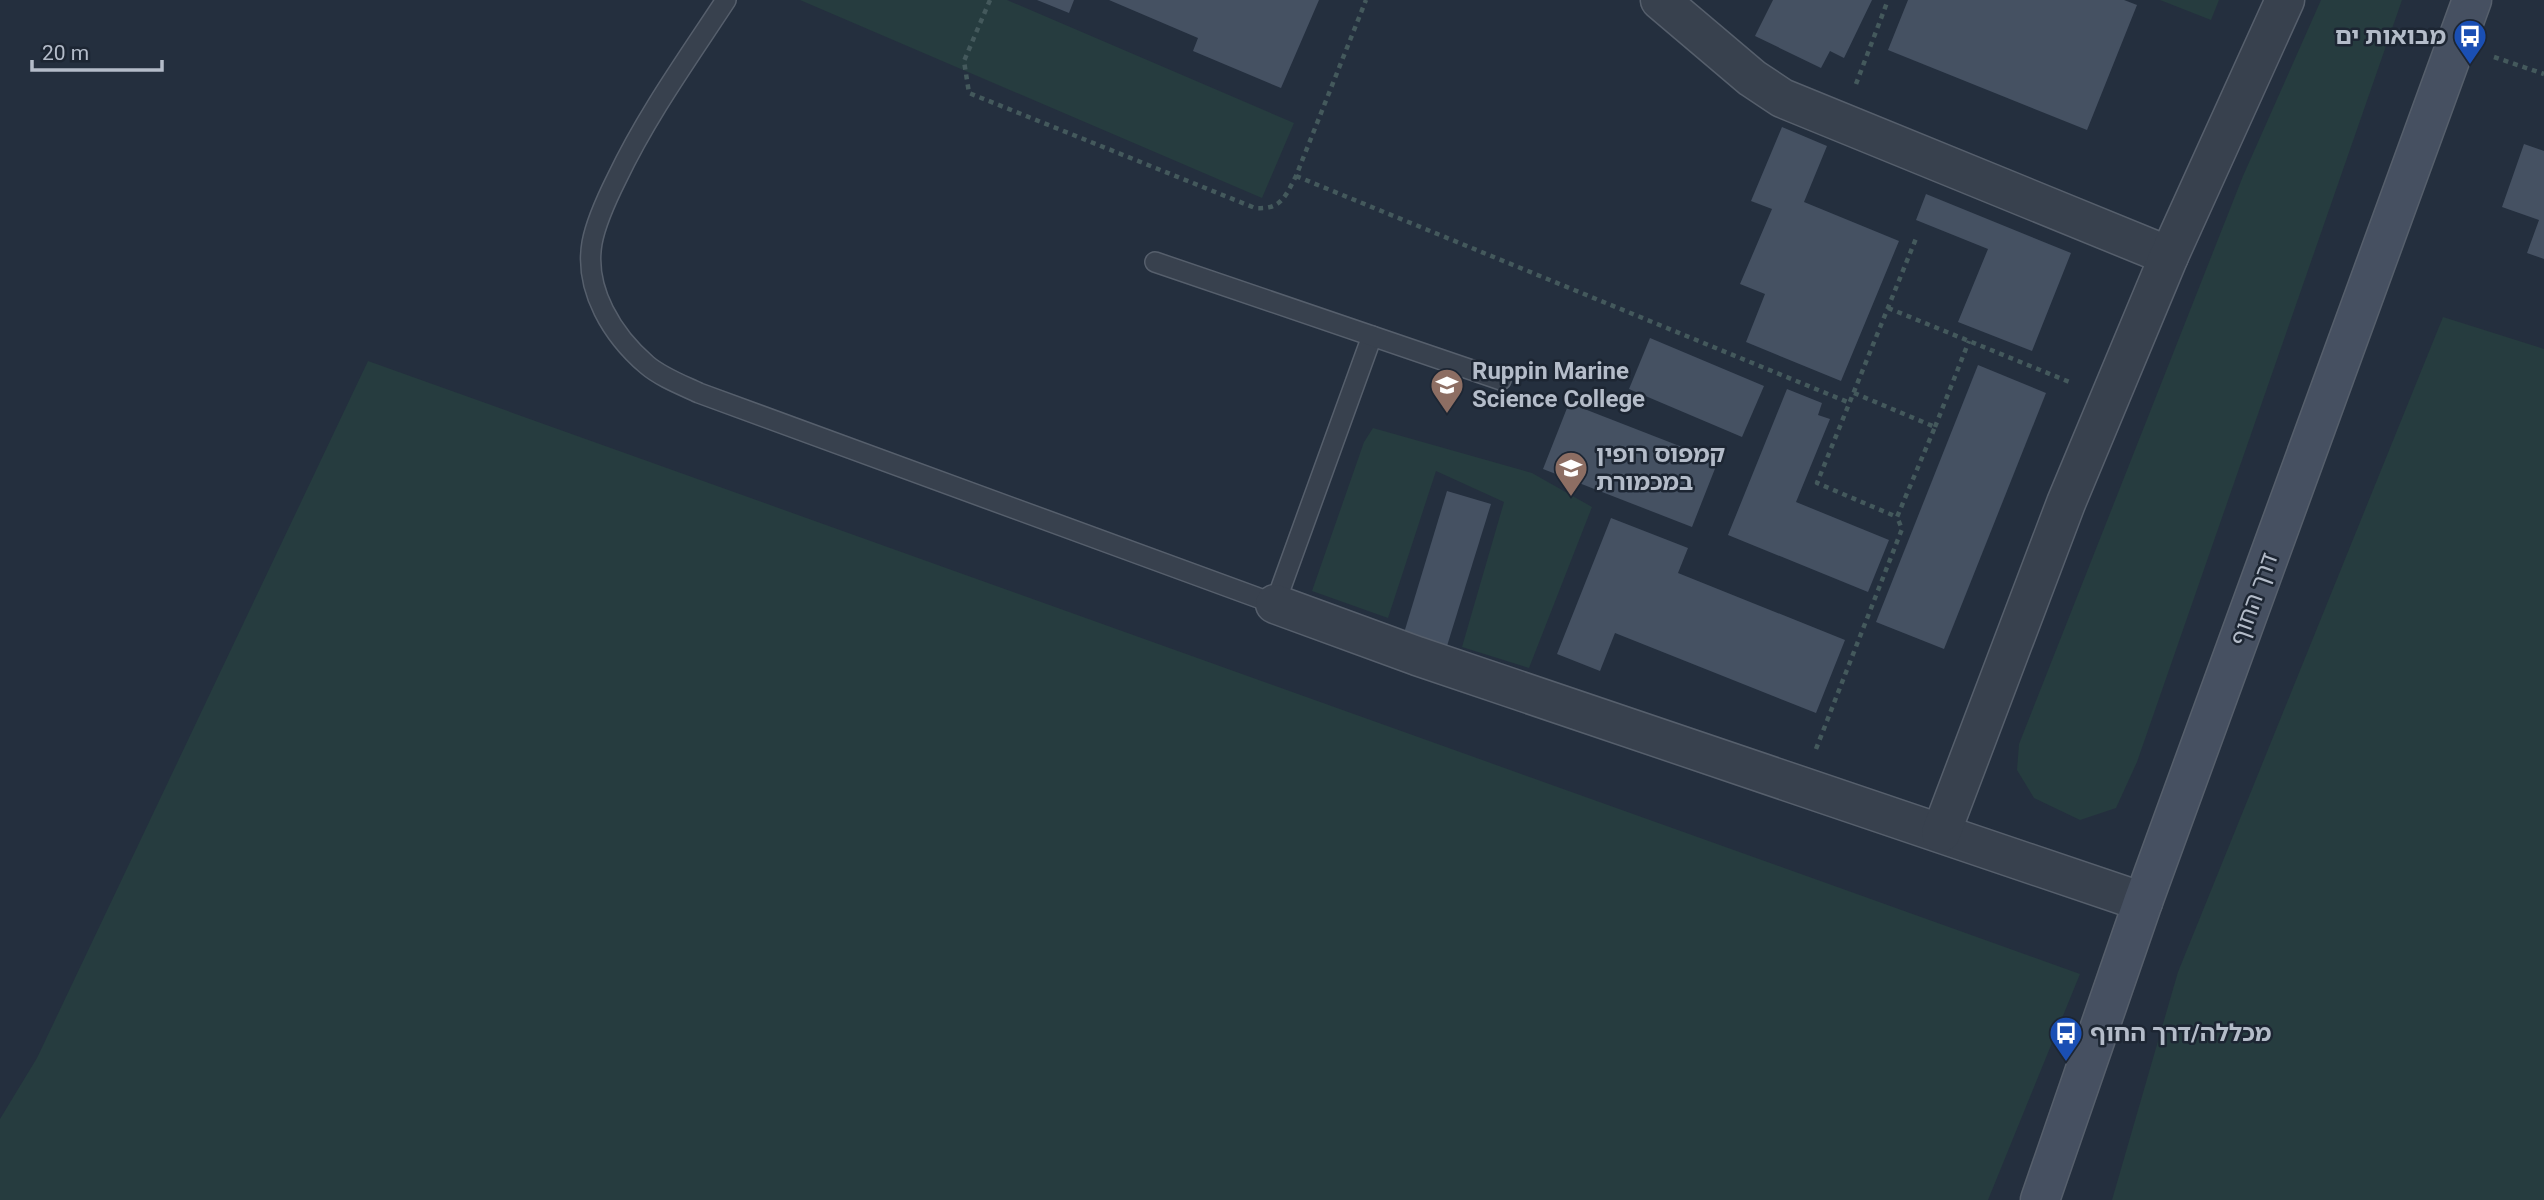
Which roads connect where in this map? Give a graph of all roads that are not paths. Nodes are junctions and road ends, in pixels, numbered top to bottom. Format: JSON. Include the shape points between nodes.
{"nodes":[{"id":1,"x":726,"y":0,"type":"edge"},
{"id":2,"x":1660,"y":0,"type":"edge"},
{"id":3,"x":2285,"y":0,"type":"edge"},
{"id":4,"x":2472,"y":0,"type":"edge"},
{"id":5,"x":2169,"y":257,"type":"junction"},
{"id":6,"x":1154,"y":262,"type":"dead end"},
{"id":7,"x":1372,"y":336,"type":"junction"},
{"id":8,"x":1501,"y":380,"type":"dead end"},
{"id":9,"x":1275,"y":604,"type":"junction"},
{"id":10,"x":1941,"y":833,"type":"junction"},
{"id":11,"x":2143,"y":902,"type":"junction"},
{"id":12,"x":2040,"y":1200,"type":"edge"}],
"edges":[{"from":1,"to":9,"type":"lane","via":[[638,134],[604,205],[592,244],[599,304],[625,342],[649,367],[699,393]]},
{"from":2,"to":5,"type":"street","via":[[1782,98]]},
{"from":3,"to":5,"type":"street"},
{"from":4,"to":11,"type":"main road","name":"דרך החוף"},
{"from":5,"to":10,"type":"street","via":[[2066,503]]},
{"from":6,"to":7,"type":"lane"},
{"from":7,"to":8,"type":"lane"},
{"from":7,"to":9,"type":"lane"},
{"from":9,"to":10,"type":"street"},
{"from":10,"to":11,"type":"street"},
{"from":11,"to":12,"type":"main road","name":"דרך החוף"}]}
